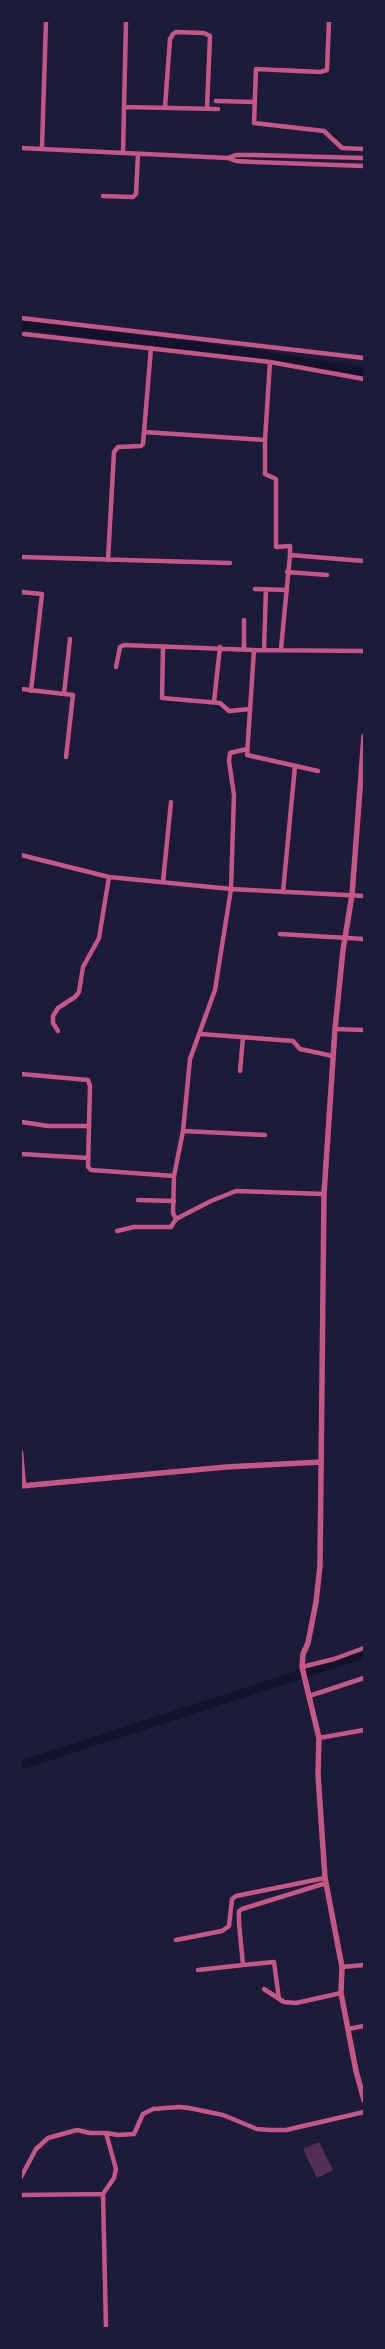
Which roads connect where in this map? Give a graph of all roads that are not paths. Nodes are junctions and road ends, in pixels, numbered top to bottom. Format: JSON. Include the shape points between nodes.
{"nodes":[{"id":1,"x":46,"y":21,"type":"edge"},
{"id":2,"x":126,"y":21,"type":"edge"},
{"id":3,"x":330,"y":21,"type":"edge"},
{"id":4,"x":216,"y":101,"type":"dead end"},
{"id":5,"x":255,"y":102,"type":"junction"},
{"id":6,"x":124,"y":107,"type":"junction"},
{"id":7,"x":165,"y":107,"type":"junction"},
{"id":8,"x":206,"y":108,"type":"junction"},
{"id":9,"x":218,"y":109,"type":"dead end"},
{"id":10,"x":42,"y":147,"type":"junction"},
{"id":11,"x":21,"y":148,"type":"edge"},
{"id":12,"x":364,"y":149,"type":"edge"},
{"id":13,"x":124,"y":153,"type":"junction"},
{"id":14,"x":138,"y":154,"type":"junction"},
{"id":15,"x":329,"y":156,"type":"junction"},
{"id":16,"x":228,"y":158,"type":"junction"},
{"id":17,"x":364,"y":158,"type":"edge"},
{"id":18,"x":329,"y":164,"type":"junction"},
{"id":19,"x":364,"y":166,"type":"edge"},
{"id":20,"x":103,"y":196,"type":"dead end"},
{"id":21,"x":21,"y":318,"type":"edge"},
{"id":22,"x":24,"y":334,"type":"dead end"},
{"id":23,"x":151,"y":348,"type":"junction"},
{"id":24,"x":364,"y":358,"type":"edge"},
{"id":25,"x":270,"y":362,"type":"junction"},
{"id":26,"x":364,"y":379,"type":"edge"},
{"id":27,"x":144,"y":432,"type":"junction"},
{"id":28,"x":265,"y":440,"type":"junction"},
{"id":29,"x":290,"y":555,"type":"junction"},
{"id":30,"x":21,"y":557,"type":"edge"},
{"id":31,"x":108,"y":560,"type":"junction"},
{"id":32,"x":364,"y":561,"type":"edge"},
{"id":33,"x":230,"y":563,"type":"dead end"},
{"id":34,"x":287,"y":572,"type":"junction"},
{"id":35,"x":327,"y":576,"type":"dead end"},
{"id":36,"x":255,"y":589,"type":"dead end"},
{"id":37,"x":266,"y":589,"type":"junction"},
{"id":38,"x":287,"y":590,"type":"junction"},
{"id":39,"x":21,"y":592,"type":"edge"},
{"id":40,"x":244,"y":620,"type":"dead end"},
{"id":41,"x":70,"y":639,"type":"dead end"},
{"id":42,"x":163,"y":647,"type":"junction"},
{"id":43,"x":220,"y":647,"type":"junction"},
{"id":44,"x":244,"y":649,"type":"junction"},
{"id":45,"x":254,"y":650,"type":"junction"},
{"id":46,"x":264,"y":650,"type":"junction"},
{"id":47,"x":281,"y":650,"type":"junction"},
{"id":48,"x":364,"y":651,"type":"edge"},
{"id":49,"x":116,"y":667,"type":"dead end"},
{"id":50,"x":21,"y":689,"type":"edge"},
{"id":51,"x":31,"y":690,"type":"junction"},
{"id":52,"x":64,"y":694,"type":"junction"},
{"id":53,"x":214,"y":702,"type":"junction"},
{"id":54,"x":250,"y":710,"type":"junction"},
{"id":55,"x":364,"y":736,"type":"edge"},
{"id":56,"x":363,"y":746,"type":"edge"},
{"id":57,"x":247,"y":749,"type":"junction"},
{"id":58,"x":66,"y":757,"type":"dead end"},
{"id":59,"x":295,"y":766,"type":"junction"},
{"id":60,"x":318,"y":771,"type":"dead end"},
{"id":61,"x":172,"y":802,"type":"dead end"},
{"id":62,"x":361,"y":812,"type":"edge"},
{"id":63,"x":21,"y":855,"type":"edge"},
{"id":64,"x":109,"y":877,"type":"junction"},
{"id":65,"x":163,"y":882,"type":"junction"},
{"id":66,"x":231,"y":889,"type":"junction"},
{"id":67,"x":283,"y":892,"type":"junction"},
{"id":68,"x":352,"y":895,"type":"junction"},
{"id":69,"x":364,"y":896,"type":"edge"},
{"id":70,"x":280,"y":934,"type":"dead end"},
{"id":71,"x":345,"y":938,"type":"junction"},
{"id":72,"x":364,"y":940,"type":"edge"},
{"id":73,"x":335,"y":1029,"type":"junction"},
{"id":74,"x":58,"y":1030,"type":"dead end"},
{"id":75,"x":364,"y":1030,"type":"edge"},
{"id":76,"x":201,"y":1034,"type":"junction"},
{"id":77,"x":243,"y":1037,"type":"junction"},
{"id":78,"x":333,"y":1056,"type":"junction"},
{"id":79,"x":240,"y":1071,"type":"dead end"},
{"id":80,"x":21,"y":1074,"type":"edge"},
{"id":81,"x":22,"y":1122,"type":"edge"},
{"id":82,"x":89,"y":1126,"type":"junction"},
{"id":83,"x":183,"y":1132,"type":"junction"},
{"id":84,"x":265,"y":1135,"type":"dead end"},
{"id":85,"x":21,"y":1154,"type":"edge"},
{"id":86,"x":88,"y":1158,"type":"junction"},
{"id":87,"x":174,"y":1176,"type":"junction"},
{"id":88,"x":324,"y":1194,"type":"junction"},
{"id":89,"x":138,"y":1200,"type":"dead end"},
{"id":90,"x":174,"y":1201,"type":"junction"},
{"id":91,"x":176,"y":1219,"type":"junction"},
{"id":92,"x":117,"y":1232,"type":"dead end"},
{"id":93,"x":21,"y":1452,"type":"edge"},
{"id":94,"x":321,"y":1462,"type":"junction"},
{"id":95,"x":23,"y":1486,"type":"edge"},
{"id":96,"x":364,"y":1648,"type":"edge"},
{"id":97,"x":303,"y":1670,"type":"junction"},
{"id":98,"x":364,"y":1678,"type":"edge"},
{"id":99,"x":309,"y":1696,"type":"junction"},
{"id":100,"x":364,"y":1730,"type":"edge"},
{"id":101,"x":319,"y":1738,"type":"junction"},
{"id":102,"x":326,"y":1880,"type":"junction"},
{"id":103,"x":176,"y":1940,"type":"dead end"},
{"id":104,"x":242,"y":1965,"type":"junction"},
{"id":105,"x":364,"y":1965,"type":"edge"},
{"id":106,"x":342,"y":1968,"type":"junction"},
{"id":107,"x":198,"y":1970,"type":"dead end"},
{"id":108,"x":264,"y":1989,"type":"dead end"},
{"id":109,"x":341,"y":1993,"type":"junction"},
{"id":110,"x":279,"y":1999,"type":"junction"},
{"id":111,"x":364,"y":2026,"type":"edge"},
{"id":112,"x":348,"y":2029,"type":"junction"},
{"id":113,"x":364,"y":2100,"type":"edge"},
{"id":114,"x":364,"y":2112,"type":"edge"},
{"id":115,"x":106,"y":2132,"type":"junction"},
{"id":116,"x":21,"y":2177,"type":"edge"},
{"id":117,"x":103,"y":2194,"type":"junction"},
{"id":118,"x":21,"y":2195,"type":"edge"},
{"id":119,"x":106,"y":2328,"type":"edge"}],
"edges":[{"from":1,"to":10,"type":"street"},
{"from":2,"to":6,"type":"street"},
{"from":3,"to":5,"type":"street","via":[[327,70],[256,69]]},
{"from":4,"to":5,"type":"street"},
{"from":5,"to":12,"type":"street","via":[[254,122],[324,131],[342,148]]},
{"from":6,"to":7,"type":"street"},
{"from":6,"to":13,"type":"street"},
{"from":7,"to":8,"type":"street"},
{"from":7,"to":8,"type":"street","via":[[170,39],[176,32],[210,36]]},
{"from":8,"to":9,"type":"street"},
{"from":10,"to":11,"type":"street"},
{"from":10,"to":13,"type":"street"},
{"from":13,"to":14,"type":"street"},
{"from":14,"to":16,"type":"street"},
{"from":14,"to":20,"type":"street","via":[[136,194],[133,197]]},
{"from":15,"to":16,"type":"street","via":[[254,154]]},
{"from":15,"to":17,"type":"street"},
{"from":15,"to":18,"type":"street"},
{"from":16,"to":18,"type":"street","via":[[236,161]]},
{"from":18,"to":19,"type":"street"},
{"from":21,"to":24,"type":"street"},
{"from":22,"to":23,"type":"street"},
{"from":23,"to":25,"type":"street"},
{"from":23,"to":27,"type":"street"},
{"from":25,"to":26,"type":"street"},
{"from":25,"to":28,"type":"street"},
{"from":27,"to":28,"type":"street"},
{"from":27,"to":31,"type":"street","via":[[141,446],[118,447],[114,452]]},
{"from":28,"to":29,"type":"street","via":[[265,474],[276,479],[276,547],[290,546]]},
{"from":29,"to":32,"type":"street"},
{"from":29,"to":34,"type":"street"},
{"from":30,"to":31,"type":"street"},
{"from":31,"to":33,"type":"street"},
{"from":34,"to":35,"type":"street"},
{"from":34,"to":38,"type":"street"},
{"from":36,"to":37,"type":"street"},
{"from":37,"to":38,"type":"street"},
{"from":37,"to":46,"type":"street"},
{"from":38,"to":47,"type":"street"},
{"from":39,"to":51,"type":"street","via":[[42,594]]},
{"from":40,"to":44,"type":"street"},
{"from":41,"to":52,"type":"street"},
{"from":42,"to":43,"type":"street"},
{"from":42,"to":49,"type":"street","via":[[122,645]]},
{"from":42,"to":53,"type":"street","via":[[162,698]]},
{"from":43,"to":44,"type":"street"},
{"from":43,"to":53,"type":"street"},
{"from":44,"to":45,"type":"street"},
{"from":45,"to":46,"type":"street"},
{"from":45,"to":54,"type":"street"},
{"from":46,"to":47,"type":"street"},
{"from":47,"to":48,"type":"street"},
{"from":50,"to":51,"type":"street"},
{"from":51,"to":52,"type":"street"},
{"from":52,"to":58,"type":"street","via":[[73,695]]},
{"from":53,"to":54,"type":"street","via":[[229,711]]},
{"from":54,"to":57,"type":"street"},
{"from":55,"to":56,"type":"street"},
{"from":56,"to":62,"type":"street"},
{"from":57,"to":59,"type":"street","via":[[248,756]]},
{"from":57,"to":66,"type":"street","via":[[230,752],[228,761],[234,795]]},
{"from":59,"to":60,"type":"street"},
{"from":59,"to":67,"type":"street"},
{"from":61,"to":65,"type":"street"},
{"from":62,"to":68,"type":"street"},
{"from":63,"to":64,"type":"street"},
{"from":64,"to":65,"type":"street"},
{"from":64,"to":74,"type":"street","via":[[99,938],[83,967],[79,992],[53,1016]]},
{"from":65,"to":66,"type":"street"},
{"from":66,"to":67,"type":"street"},
{"from":66,"to":76,"type":"street","via":[[215,990]]},
{"from":67,"to":68,"type":"street"},
{"from":68,"to":69,"type":"street"},
{"from":68,"to":71,"type":"street"},
{"from":70,"to":71,"type":"street"},
{"from":71,"to":72,"type":"street"},
{"from":71,"to":73,"type":"street"},
{"from":73,"to":75,"type":"street"},
{"from":73,"to":78,"type":"street"},
{"from":76,"to":77,"type":"street"},
{"from":76,"to":83,"type":"street","via":[[190,1059]]},
{"from":77,"to":78,"type":"street","via":[[293,1041],[300,1049]]},
{"from":77,"to":79,"type":"street"},
{"from":78,"to":88,"type":"street"},
{"from":80,"to":82,"type":"street","via":[[88,1080]]},
{"from":81,"to":82,"type":"street"},
{"from":82,"to":86,"type":"street"},
{"from":83,"to":84,"type":"street"},
{"from":83,"to":87,"type":"street"},
{"from":85,"to":86,"type":"street"},
{"from":86,"to":87,"type":"street","via":[[88,1167],[98,1172]]},
{"from":87,"to":90,"type":"street"},
{"from":88,"to":91,"type":"street","via":[[236,1191]]},
{"from":88,"to":94,"type":"street"},
{"from":89,"to":90,"type":"street"},
{"from":90,"to":91,"type":"street"},
{"from":91,"to":92,"type":"street","via":[[171,1227],[134,1227]]},
{"from":93,"to":95,"type":"street"},
{"from":94,"to":95,"type":"street","via":[[226,1467]]},
{"from":94,"to":97,"type":"street","via":[[320,1566],[316,1602],[303,1654]]},
{"from":96,"to":97,"type":"street"},
{"from":97,"to":99,"type":"street"},
{"from":98,"to":99,"type":"street"},
{"from":99,"to":101,"type":"street"},
{"from":100,"to":101,"type":"street"},
{"from":101,"to":102,"type":"street","via":[[318,1774]]},
{"from":102,"to":103,"type":"street","via":[[236,1896],[232,1899],[229,1926],[213,1933]]},
{"from":102,"to":104,"type":"street","via":[[239,1912]]},
{"from":102,"to":106,"type":"street"},
{"from":104,"to":107,"type":"street"},
{"from":104,"to":110,"type":"street","via":[[274,1962]]},
{"from":105,"to":106,"type":"street"},
{"from":106,"to":109,"type":"street"},
{"from":108,"to":110,"type":"street"},
{"from":109,"to":110,"type":"street","via":[[296,2003]]},
{"from":109,"to":112,"type":"street"},
{"from":111,"to":112,"type":"street"},
{"from":112,"to":113,"type":"street"},
{"from":114,"to":115,"type":"street","via":[[286,2130],[263,2130],[223,2116],[179,2107],[163,2108],[144,2113],[134,2134]]},
{"from":115,"to":116,"type":"street","via":[[77,2130],[48,2138],[36,2149]]},
{"from":115,"to":117,"type":"street","via":[[116,2168],[114,2178]]},
{"from":117,"to":118,"type":"street"},
{"from":117,"to":119,"type":"street"}]}
